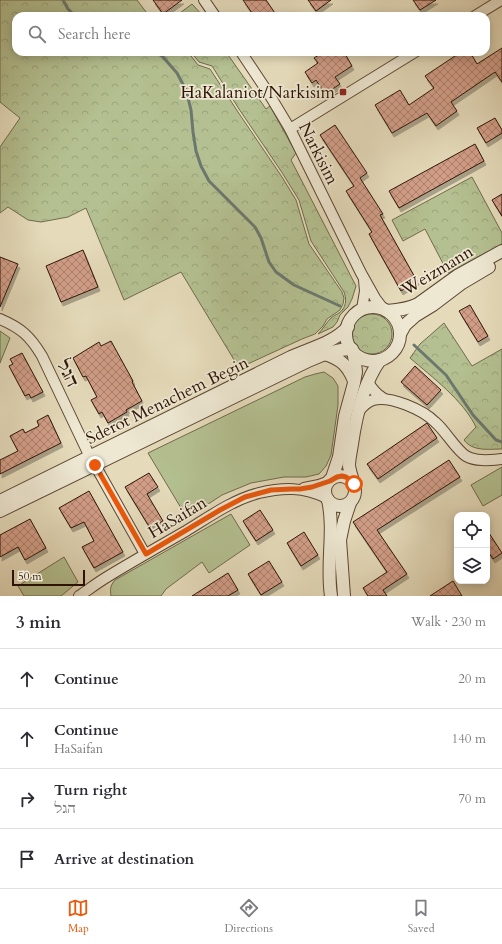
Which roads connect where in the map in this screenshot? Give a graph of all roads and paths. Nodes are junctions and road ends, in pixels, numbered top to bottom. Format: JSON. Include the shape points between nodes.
{"nodes":[{"id":1,"x":204,"y":0,"type":"edge"},
{"id":2,"x":501,"y":0,"type":"edge"},
{"id":3,"x":212,"y":12,"type":"edge"},
{"id":4,"x":481,"y":12,"type":"edge"},
{"id":5,"x":244,"y":56,"type":"edge"},
{"id":6,"x":409,"y":56,"type":"edge"},
{"id":7,"x":290,"y":129,"type":"junction"},
{"id":8,"x":502,"y":251,"type":"edge"},
{"id":9,"x":502,"y":261,"type":"edge"},
{"id":10,"x":361,"y":273,"type":"junction"},
{"id":11,"x":362,"y":309,"type":"junction"},
{"id":12,"x":386,"y":311,"type":"junction"},
{"id":13,"x":0,"y":319,"type":"edge"},
{"id":14,"x":348,"y":327,"type":"junction"},
{"id":15,"x":400,"y":334,"type":"junction"},
{"id":16,"x":352,"y":350,"type":"junction"},
{"id":17,"x":325,"y":354,"type":"junction"},
{"id":18,"x":380,"y":360,"type":"junction"},
{"id":19,"x":354,"y":381,"type":"junction"},
{"id":20,"x":368,"y":382,"type":"junction"},
{"id":21,"x":383,"y":398,"type":"junction"},
{"id":22,"x":359,"y":410,"type":"junction"},
{"id":23,"x":502,"y":459,"type":"edge"},
{"id":24,"x":92,"y":461,"type":"junction"},
{"id":25,"x":331,"y":480,"type":"junction"},
{"id":26,"x":354,"y":484,"type":"junction"},
{"id":27,"x":300,"y":489,"type":"junction"},
{"id":28,"x":327,"y":499,"type":"junction"},
{"id":29,"x":0,"y":501,"type":"edge"},
{"id":30,"x":350,"y":503,"type":"junction"},
{"id":31,"x":0,"y":511,"type":"edge"},
{"id":32,"x":146,"y":554,"type":"junction"},
{"id":33,"x":79,"y":596,"type":"edge"},
{"id":34,"x":331,"y":596,"type":"edge"},
{"id":35,"x":344,"y":596,"type":"edge"}],
"edges":[{"from":1,"to":3,"type":"street"},
{"from":2,"to":4,"type":"street"},
{"from":5,"to":7,"type":"street","name":"Narkisim"},
{"from":6,"to":7,"type":"street"},
{"from":7,"to":10,"type":"street","name":"Narkisim"},
{"from":8,"to":12,"type":"street","name":"Weizmann","via":[[457,276],[412,308]]},
{"from":9,"to":15,"type":"street","name":"Weizmann","via":[[453,288],[410,320]]},
{"from":10,"to":11,"type":"street","name":"Narkisim","via":[[365,291]]},
{"from":10,"to":12,"type":"street","name":"Narkisim","via":[[375,298]]},
{"from":11,"to":12,"type":"street","via":[[370,307]]},
{"from":11,"to":14,"type":"street","via":[[355,314]]},
{"from":12,"to":15,"type":"street","via":[[394,317]]},
{"from":13,"to":24,"type":"street","name":"הגל","via":[[27,334],[35,344]]},
{"from":14,"to":16,"type":"street","via":[[347,339]]},
{"from":14,"to":24,"type":"street","name":"Sderot Menachem Begin","via":[[333,339],[292,357]]},
{"from":15,"to":18,"type":"street","via":[[394,350]]},
{"from":16,"to":17,"type":"street","name":"Sderot Menachem Begin"},
{"from":16,"to":18,"type":"street","via":[[363,359]]},
{"from":16,"to":19,"type":"street","via":[[356,372]]},
{"from":17,"to":19,"type":"street","via":[[342,362]]},
{"from":17,"to":24,"type":"street","name":"Sderot Menachem Begin"},
{"from":18,"to":20,"type":"street"},
{"from":19,"to":25,"type":"street","via":[[345,416],[339,457]]},
{"from":20,"to":21,"type":"street"},
{"from":20,"to":22,"type":"street"},
{"from":21,"to":22,"type":"street","via":[[368,402]]},
{"from":21,"to":23,"type":"street","via":[[401,403],[430,418],[466,456],[473,459]]},
{"from":22,"to":26,"type":"street","via":[[349,466]]},
{"from":24,"to":29,"type":"street","name":"Sderot Menachem Begin"},
{"from":24,"to":31,"type":"street","name":"Sderot Menachem Begin"},
{"from":24,"to":32,"type":"street","name":"הגל"},
{"from":25,"to":26,"type":"street","via":[[339,476],[346,477]]},
{"from":25,"to":27,"type":"street","name":"HaSaifan"},
{"from":25,"to":28,"type":"street","via":[[325,490]]},
{"from":26,"to":30,"type":"street","via":[[355,494]]},
{"from":27,"to":28,"type":"street","name":"HaSaifan","via":[[314,492]]},
{"from":27,"to":32,"type":"street","name":"HaSaifan","via":[[271,490],[245,497]]},
{"from":28,"to":30,"type":"street","via":[[338,506]]},
{"from":28,"to":34,"type":"street","via":[[330,521],[328,563]]},
{"from":30,"to":35,"type":"street","via":[[340,540]]},
{"from":32,"to":33,"type":"street","name":"HaSaifan"}]}
